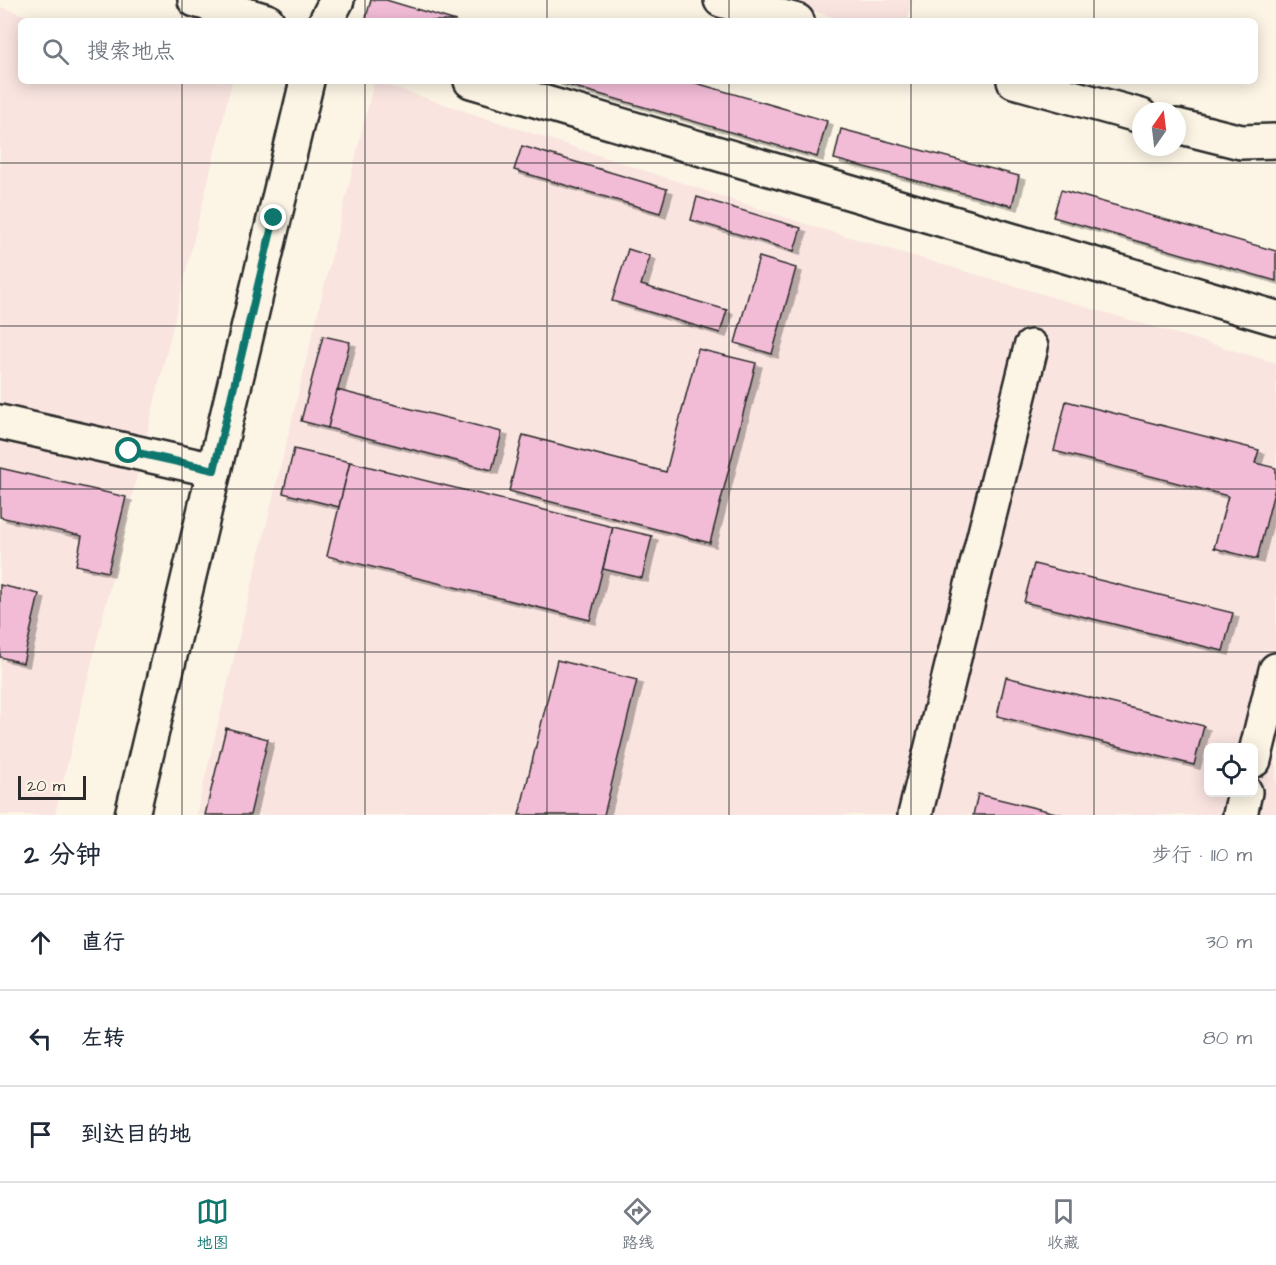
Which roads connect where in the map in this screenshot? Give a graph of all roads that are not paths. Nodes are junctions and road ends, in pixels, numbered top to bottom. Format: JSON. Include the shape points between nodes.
{"nodes":[{"id":1,"x":195,"y":0,"type":"edge"},
{"id":2,"x":319,"y":0,"type":"edge"},
{"id":3,"x":337,"y":0,"type":"edge"},
{"id":4,"x":721,"y":0,"type":"edge"},
{"id":5,"x":257,"y":18,"type":"edge"},
{"id":6,"x":318,"y":18,"type":"edge"},
{"id":7,"x":328,"y":18,"type":"edge"},
{"id":8,"x":786,"y":18,"type":"edge"},
{"id":9,"x":306,"y":84,"type":"edge"},
{"id":10,"x":481,"y":84,"type":"edge"},
{"id":11,"x":1025,"y":84,"type":"edge"},
{"id":12,"x":1132,"y":114,"type":"edge"},
{"id":13,"x":1186,"y":128,"type":"edge"},
{"id":14,"x":1276,"y":141,"type":"edge"},
{"id":15,"x":1276,"y":318,"type":"edge"},
{"id":16,"x":1031,"y":347,"type":"dead end"},
{"id":17,"x":0,"y":422,"type":"edge"},
{"id":18,"x":214,"y":470,"type":"junction"},
{"id":19,"x":1276,"y":670,"type":"edge"},
{"id":20,"x":1258,"y":744,"type":"edge"},
{"id":21,"x":1244,"y":797,"type":"edge"},
{"id":22,"x":132,"y":815,"type":"edge"},
{"id":23,"x":915,"y":815,"type":"edge"},
{"id":24,"x":1240,"y":815,"type":"edge"}],
"edges":[{"from":1,"to":5,"type":"street"},
{"from":2,"to":6,"type":"street"},
{"from":3,"to":7,"type":"street"},
{"from":4,"to":8,"type":"street"},
{"from":9,"to":18,"type":"street"},
{"from":10,"to":15,"type":"street"},
{"from":11,"to":12,"type":"street"},
{"from":13,"to":14,"type":"street","via":[[1241,142]]},
{"from":16,"to":23,"type":"street"},
{"from":17,"to":18,"type":"street"},
{"from":18,"to":22,"type":"street"},
{"from":19,"to":20,"type":"street"},
{"from":21,"to":24,"type":"street"}]}
